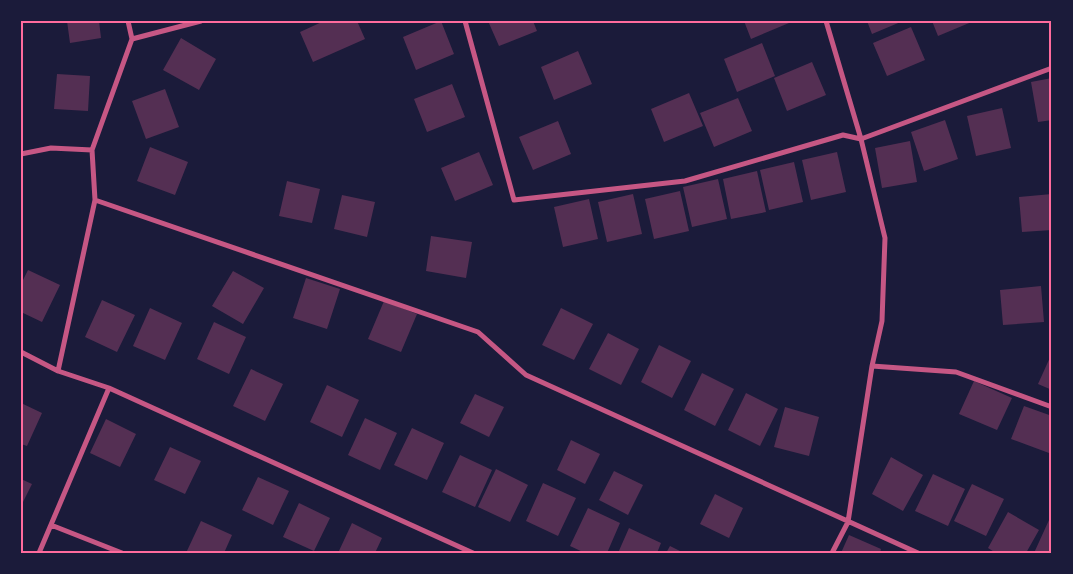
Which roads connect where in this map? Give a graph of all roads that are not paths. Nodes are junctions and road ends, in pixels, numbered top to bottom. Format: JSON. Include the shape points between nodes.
{"nodes":[{"id":1,"x":128,"y":21,"type":"edge"},
{"id":2,"x":201,"y":21,"type":"edge"},
{"id":3,"x":464,"y":21,"type":"edge"},
{"id":4,"x":826,"y":21,"type":"edge"},
{"id":5,"x":132,"y":39,"type":"junction"},
{"id":6,"x":1052,"y":68,"type":"edge"},
{"id":7,"x":861,"y":139,"type":"junction"},
{"id":8,"x":92,"y":150,"type":"junction"},
{"id":9,"x":21,"y":154,"type":"edge"},
{"id":10,"x":95,"y":200,"type":"junction"},
{"id":11,"x":21,"y":352,"type":"edge"},
{"id":12,"x":872,"y":366,"type":"junction"},
{"id":13,"x":58,"y":371,"type":"junction"},
{"id":14,"x":110,"y":388,"type":"junction"},
{"id":15,"x":1052,"y":407,"type":"edge"},
{"id":16,"x":848,"y":522,"type":"junction"},
{"id":17,"x":50,"y":526,"type":"junction"},
{"id":18,"x":39,"y":553,"type":"edge"},
{"id":19,"x":122,"y":553,"type":"edge"},
{"id":20,"x":473,"y":553,"type":"edge"},
{"id":21,"x":832,"y":553,"type":"edge"},
{"id":22,"x":918,"y":553,"type":"edge"}],
"edges":[{"from":1,"to":5,"type":"street"},
{"from":2,"to":5,"type":"street"},
{"from":3,"to":7,"type":"street","via":[[514,200],[684,181],[843,135]]},
{"from":4,"to":7,"type":"street"},
{"from":5,"to":8,"type":"street"},
{"from":6,"to":7,"type":"street"},
{"from":7,"to":12,"type":"street","via":[[884,238],[882,321]]},
{"from":8,"to":9,"type":"street","via":[[51,148]]},
{"from":8,"to":10,"type":"street"},
{"from":10,"to":13,"type":"street"},
{"from":10,"to":16,"type":"street","via":[[478,332],[526,375]]},
{"from":11,"to":13,"type":"street"},
{"from":12,"to":15,"type":"street","via":[[956,372]]},
{"from":12,"to":16,"type":"street"},
{"from":13,"to":14,"type":"street"},
{"from":14,"to":17,"type":"street"},
{"from":14,"to":20,"type":"street"},
{"from":16,"to":21,"type":"street"},
{"from":16,"to":22,"type":"street"},
{"from":17,"to":18,"type":"street"},
{"from":17,"to":19,"type":"street"}]}
